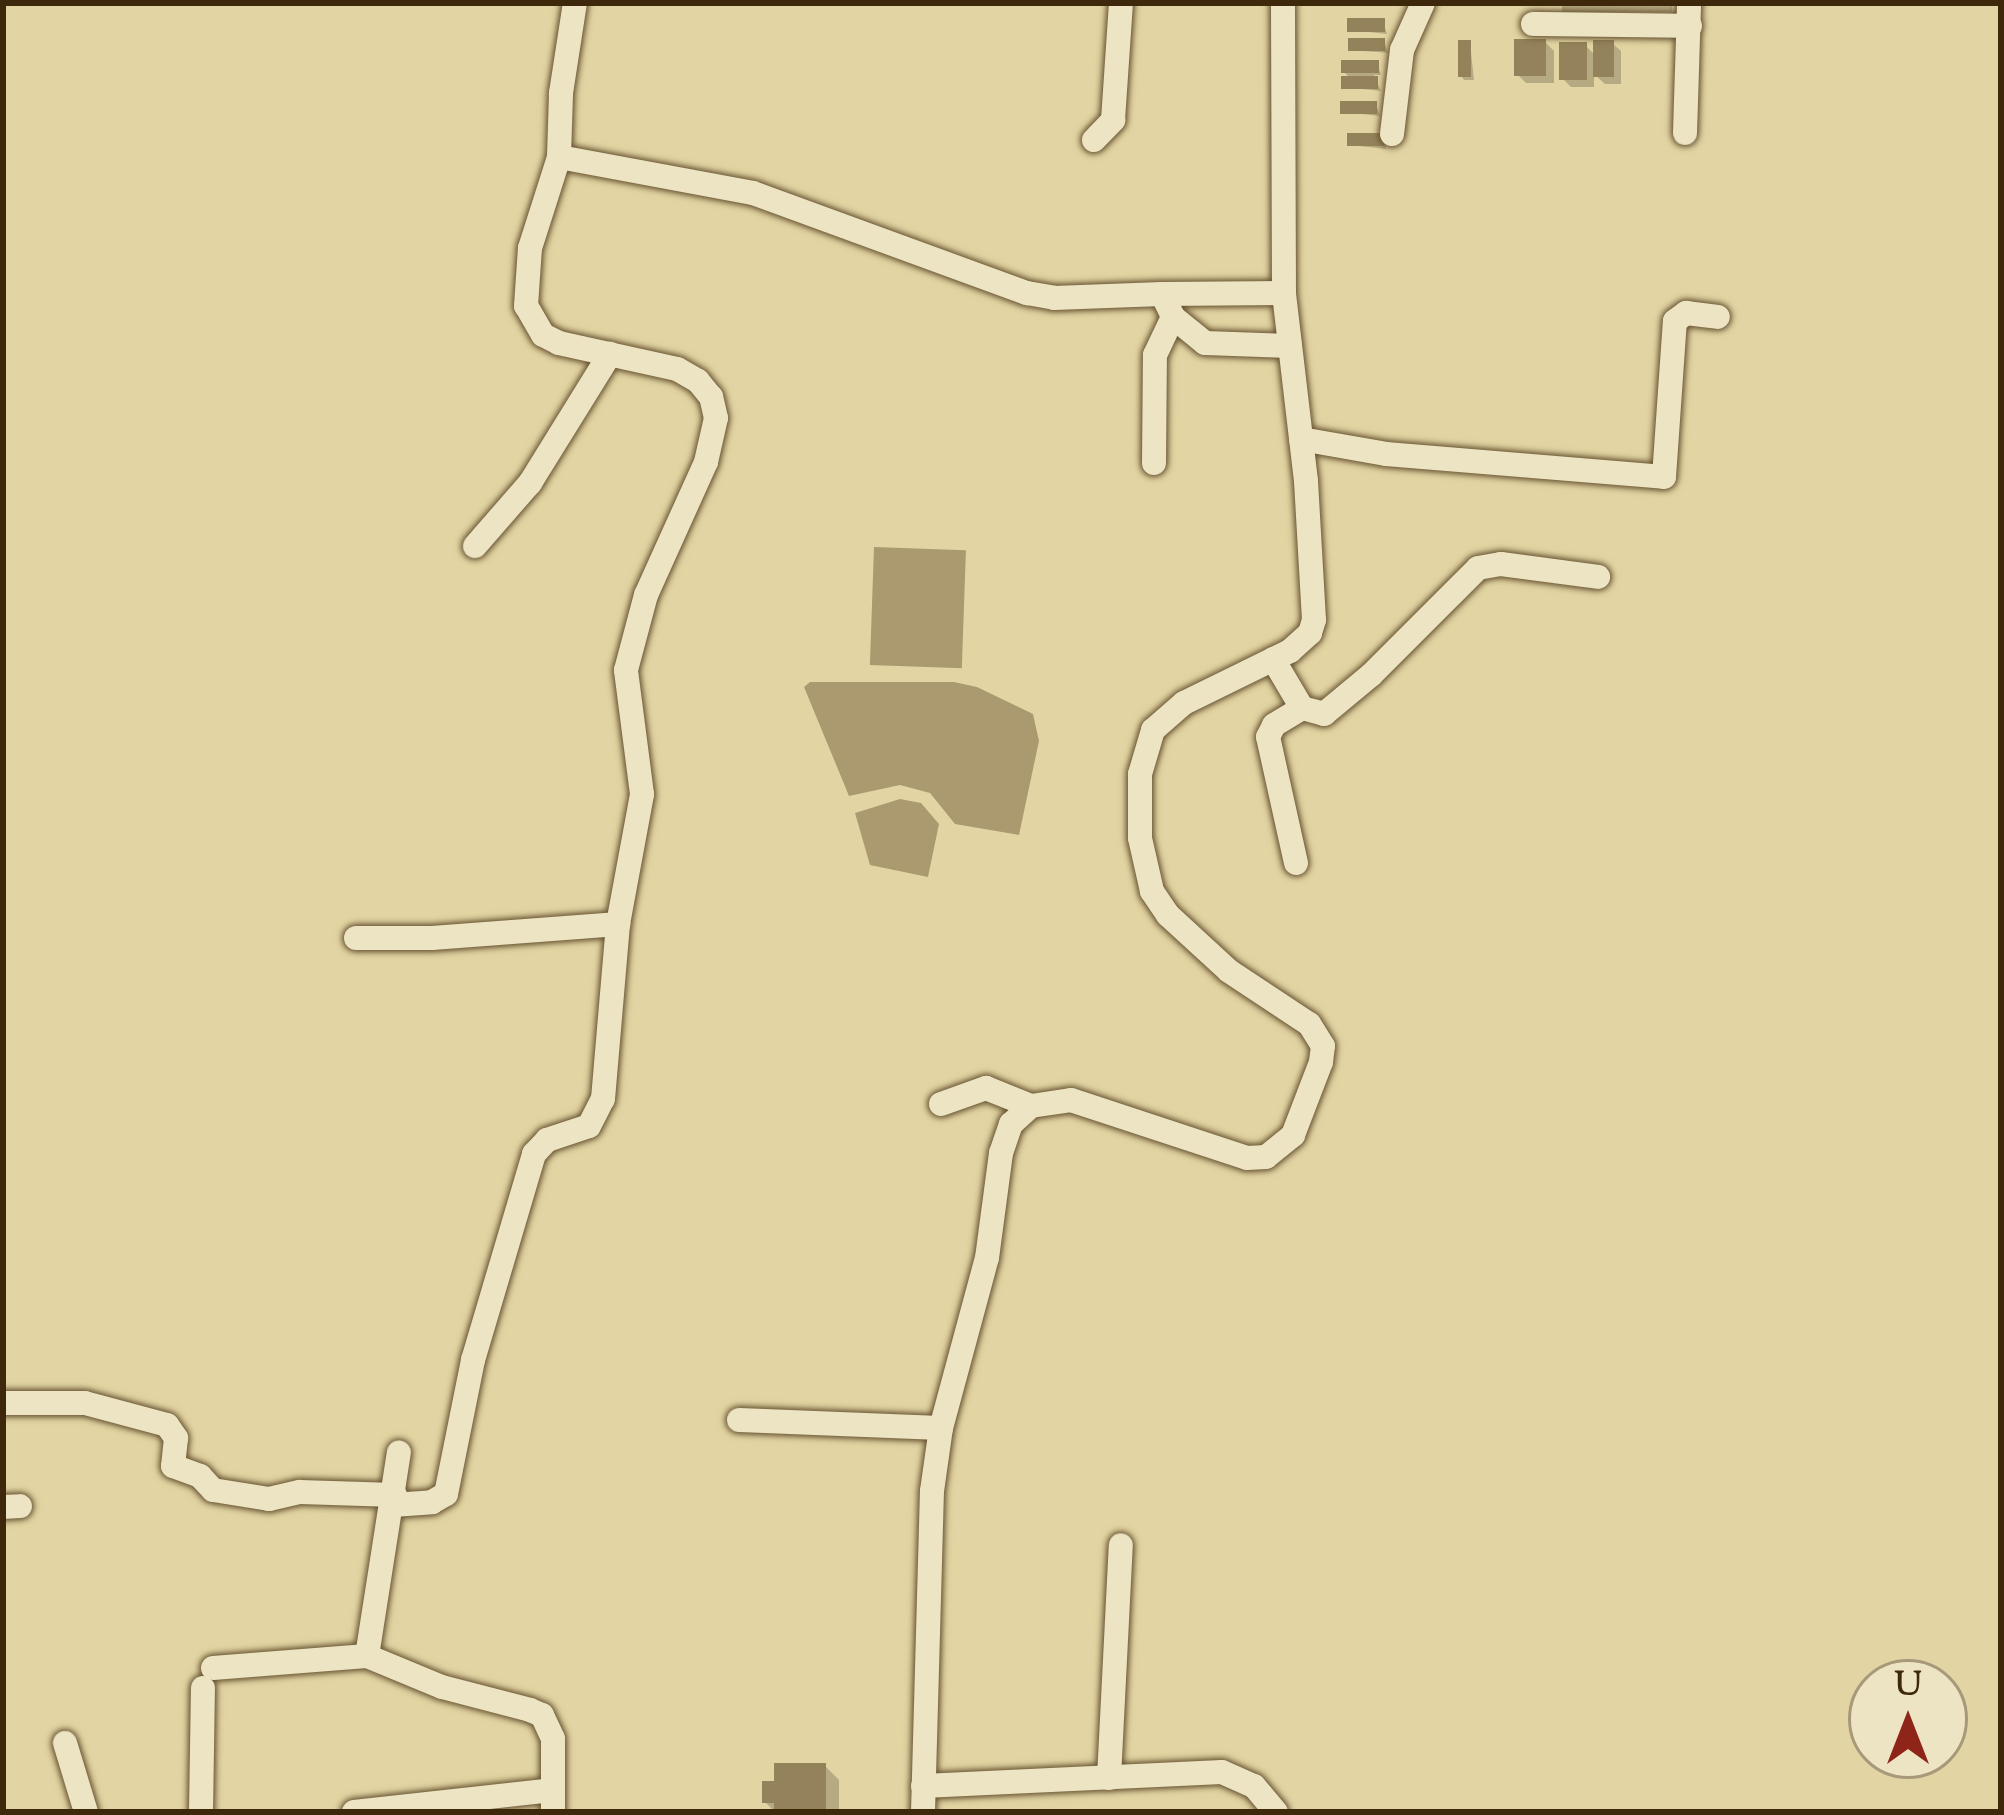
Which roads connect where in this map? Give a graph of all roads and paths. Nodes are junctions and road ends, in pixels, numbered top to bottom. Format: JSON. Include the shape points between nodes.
{"nodes":[{"id":1,"x":575,"y":3,"type":"edge"},
{"id":2,"x":1121,"y":3,"type":"edge"},
{"id":3,"x":1283,"y":3,"type":"edge"},
{"id":4,"x":1424,"y":3,"type":"edge"},
{"id":5,"x":1690,"y":14,"type":"edge"},
{"id":6,"x":1533,"y":24,"type":"dead end"},
{"id":7,"x":1685,"y":133,"type":"dead end"},
{"id":8,"x":1392,"y":134,"type":"dead end"},
{"id":9,"x":1094,"y":140,"type":"dead end"},
{"id":10,"x":559,"y":157,"type":"junction"},
{"id":11,"x":1284,"y":293,"type":"junction"},
{"id":12,"x":1168,"y":306,"type":"junction"},
{"id":13,"x":1718,"y":317,"type":"dead end"},
{"id":14,"x":1290,"y":346,"type":"junction"},
{"id":15,"x":610,"y":354,"type":"junction"},
{"id":16,"x":1301,"y":440,"type":"junction"},
{"id":17,"x":1154,"y":463,"type":"dead end"},
{"id":18,"x":475,"y":546,"type":"dead end"},
{"id":19,"x":1598,"y":577,"type":"dead end"},
{"id":20,"x":1273,"y":659,"type":"junction"},
{"id":21,"x":1302,"y":708,"type":"junction"},
{"id":22,"x":1296,"y":863,"type":"dead end"},
{"id":23,"x":618,"y":924,"type":"junction"},
{"id":24,"x":356,"y":938,"type":"dead end"},
{"id":25,"x":941,"y":1104,"type":"dead end"},
{"id":26,"x":1031,"y":1106,"type":"junction"},
{"id":27,"x":3,"y":1403,"type":"edge"},
{"id":28,"x":740,"y":1420,"type":"dead end"},
{"id":29,"x":940,"y":1428,"type":"junction"},
{"id":30,"x":399,"y":1452,"type":"dead end"},
{"id":31,"x":394,"y":1500,"type":"junction"},
{"id":32,"x":1120,"y":1545,"type":"dead end"},
{"id":33,"x":368,"y":1656,"type":"junction"},
{"id":34,"x":64,"y":1743,"type":"dead end"},
{"id":35,"x":1109,"y":1778,"type":"junction"},
{"id":36,"x":923,"y":1799,"type":"edge"},
{"id":37,"x":552,"y":1801,"type":"edge"},
{"id":38,"x":86,"y":1812,"type":"edge"},
{"id":39,"x":201,"y":1812,"type":"edge"},
{"id":40,"x":354,"y":1812,"type":"edge"},
{"id":41,"x":1276,"y":1812,"type":"edge"}],
"edges":[{"from":1,"to":10,"type":"street"},
{"from":2,"to":9,"type":"street","via":[[1113,120]]},
{"from":3,"to":11,"type":"street"},
{"from":4,"to":8,"type":"street","via":[[1402,50]]},
{"from":5,"to":6,"type":"street"},
{"from":5,"to":7,"type":"street"},
{"from":10,"to":12,"type":"street","via":[[753,193],[1027,293]]},
{"from":10,"to":15,"type":"street","via":[[530,248],[526,306],[543,335]]},
{"from":11,"to":12,"type":"street"},
{"from":11,"to":14,"type":"street"},
{"from":12,"to":14,"type":"street","via":[[1204,343]]},
{"from":12,"to":17,"type":"street","via":[[1155,355]]},
{"from":13,"to":16,"type":"street","via":[[1681,313],[1675,321],[1664,477]]},
{"from":14,"to":16,"type":"street"},
{"from":15,"to":18,"type":"street","via":[[530,483]]},
{"from":15,"to":23,"type":"street","via":[[698,381],[716,418],[706,462],[633,634],[627,691],[642,794]]},
{"from":16,"to":20,"type":"street","via":[[1314,620],[1301,643]]},
{"from":19,"to":21,"type":"street","via":[[1478,568],[1333,710]]},
{"from":20,"to":21,"type":"street"},
{"from":20,"to":26,"type":"street","via":[[1184,704],[1153,730],[1140,774],[1140,838],[1152,891],[1188,938],[1318,1034],[1321,1062],[1292,1135],[1280,1150],[1247,1158],[1071,1100]]},
{"from":21,"to":22,"type":"street","via":[[1268,737]]},
{"from":23,"to":24,"type":"street"},
{"from":23,"to":31,"type":"street","via":[[603,1099],[589,1126],[534,1154],[473,1360],[446,1494],[432,1502]]},
{"from":25,"to":26,"type":"street","via":[[986,1088]]},
{"from":26,"to":29,"type":"street","via":[[1004,1137],[987,1258]]},
{"from":27,"to":31,"type":"street","via":[[85,1403],[167,1425],[176,1438],[173,1466],[216,1491]]},
{"from":28,"to":29,"type":"street"},
{"from":29,"to":36,"type":"street","via":[[927,1554]]},
{"from":30,"to":31,"type":"street"},
{"from":31,"to":33,"type":"street"},
{"from":32,"to":35,"type":"street"},
{"from":33,"to":37,"type":"street","via":[[542,1715],[553,1738]]},
{"from":33,"to":39,"type":"street","via":[[208,1678]]},
{"from":34,"to":38,"type":"street"},
{"from":35,"to":36,"type":"street"},
{"from":35,"to":41,"type":"street","via":[[1238,1775]]},
{"from":37,"to":40,"type":"street"}]}
